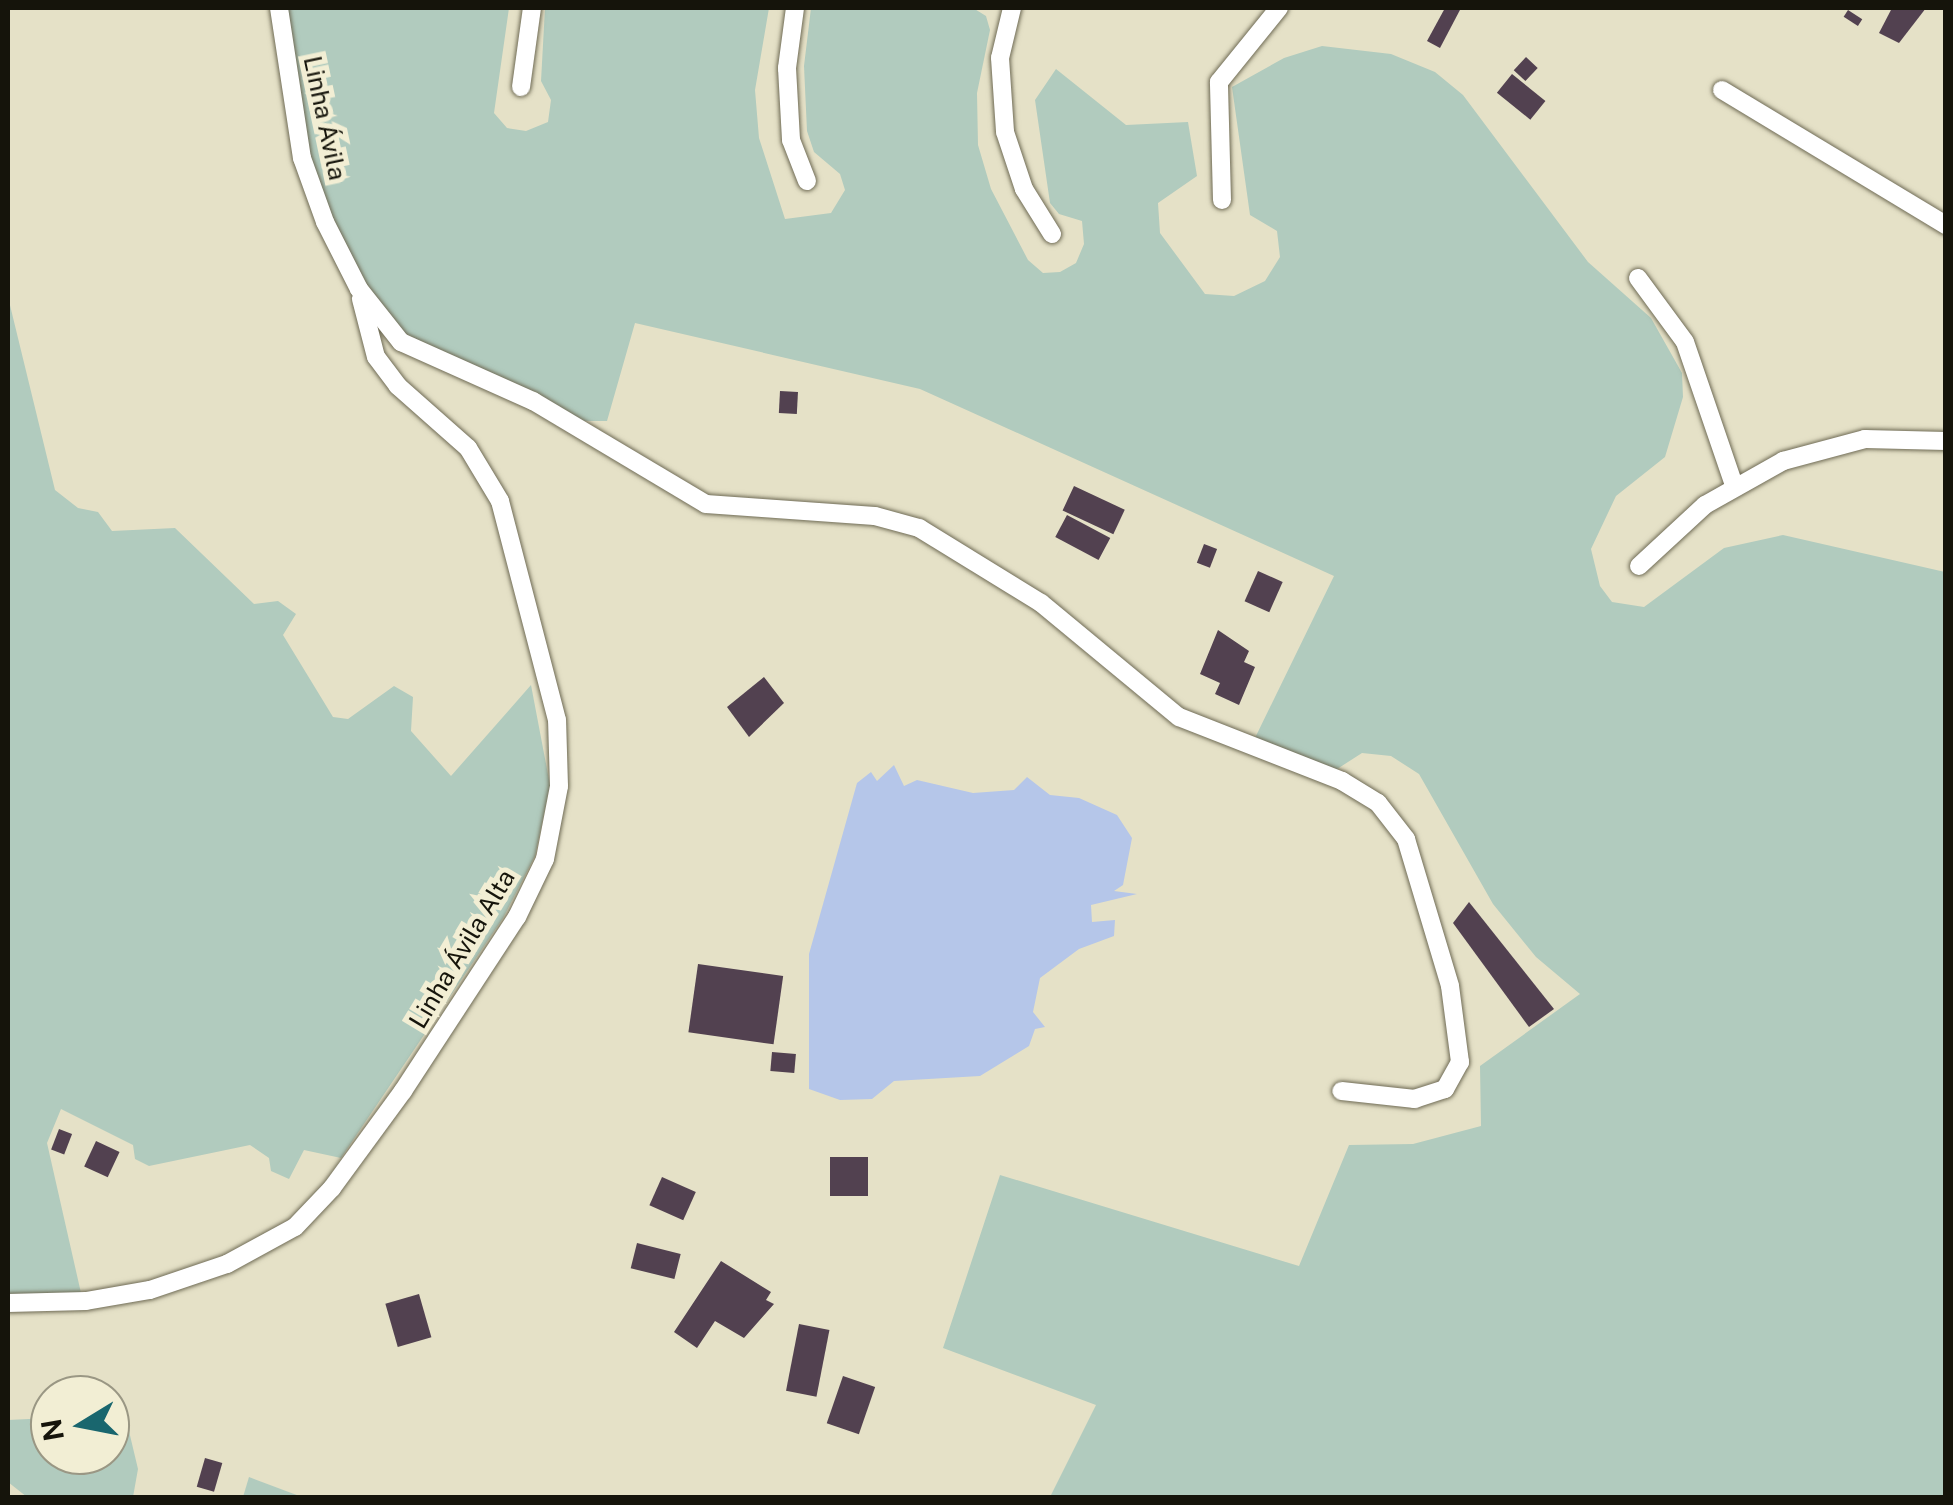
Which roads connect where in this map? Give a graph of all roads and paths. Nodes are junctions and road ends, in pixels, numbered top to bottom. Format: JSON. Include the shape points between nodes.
{"nodes":[{"id":1,"x":278,"y":8,"type":"edge"},
{"id":2,"x":532,"y":8,"type":"edge"},
{"id":3,"x":796,"y":8,"type":"edge"},
{"id":4,"x":1012,"y":8,"type":"edge"},
{"id":5,"x":1279,"y":8,"type":"edge"},
{"id":6,"x":521,"y":88,"type":"dead end"},
{"id":7,"x":1722,"y":90,"type":"dead end"},
{"id":8,"x":807,"y":181,"type":"dead end"},
{"id":9,"x":1222,"y":200,"type":"dead end"},
{"id":10,"x":1946,"y":225,"type":"edge"},
{"id":11,"x":1052,"y":234,"type":"dead end"},
{"id":12,"x":1638,"y":278,"type":"dead end"},
{"id":13,"x":359,"y":289,"type":"junction"},
{"id":14,"x":1946,"y":441,"type":"edge"},
{"id":15,"x":1734,"y":485,"type":"junction"},
{"id":16,"x":1639,"y":566,"type":"dead end"},
{"id":17,"x":1342,"y":1092,"type":"dead end"},
{"id":18,"x":8,"y":1303,"type":"edge"}],
"edges":[{"from":1,"to":13,"type":"street","name":"Linha Ávila","via":[[302,158]]},
{"from":2,"to":6,"type":"street"},
{"from":3,"to":8,"type":"street","via":[[787,68],[791,140]]},
{"from":4,"to":11,"type":"street","via":[[1000,58],[1005,132],[1024,189]]},
{"from":5,"to":9,"type":"street","via":[[1218,82]]},
{"from":7,"to":10,"type":"street"},
{"from":12,"to":15,"type":"street","via":[[1685,342]]},
{"from":13,"to":17,"type":"street","via":[[402,342],[533,401],[706,504],[875,516],[919,528],[1041,603],[1178,717],[1342,780],[1378,804],[1406,838],[1450,986],[1460,1062],[1444,1089],[1416,1099]]},
{"from":13,"to":18,"type":"street","name":"Linha Ávila Alta","via":[[376,356],[398,386],[468,448],[500,501],[557,720],[559,786],[544,860],[516,916],[404,1090],[295,1227],[227,1264],[150,1290],[86,1301]]},
{"from":14,"to":15,"type":"street","via":[[1864,439],[1828,446]]},
{"from":15,"to":16,"type":"street"}]}
